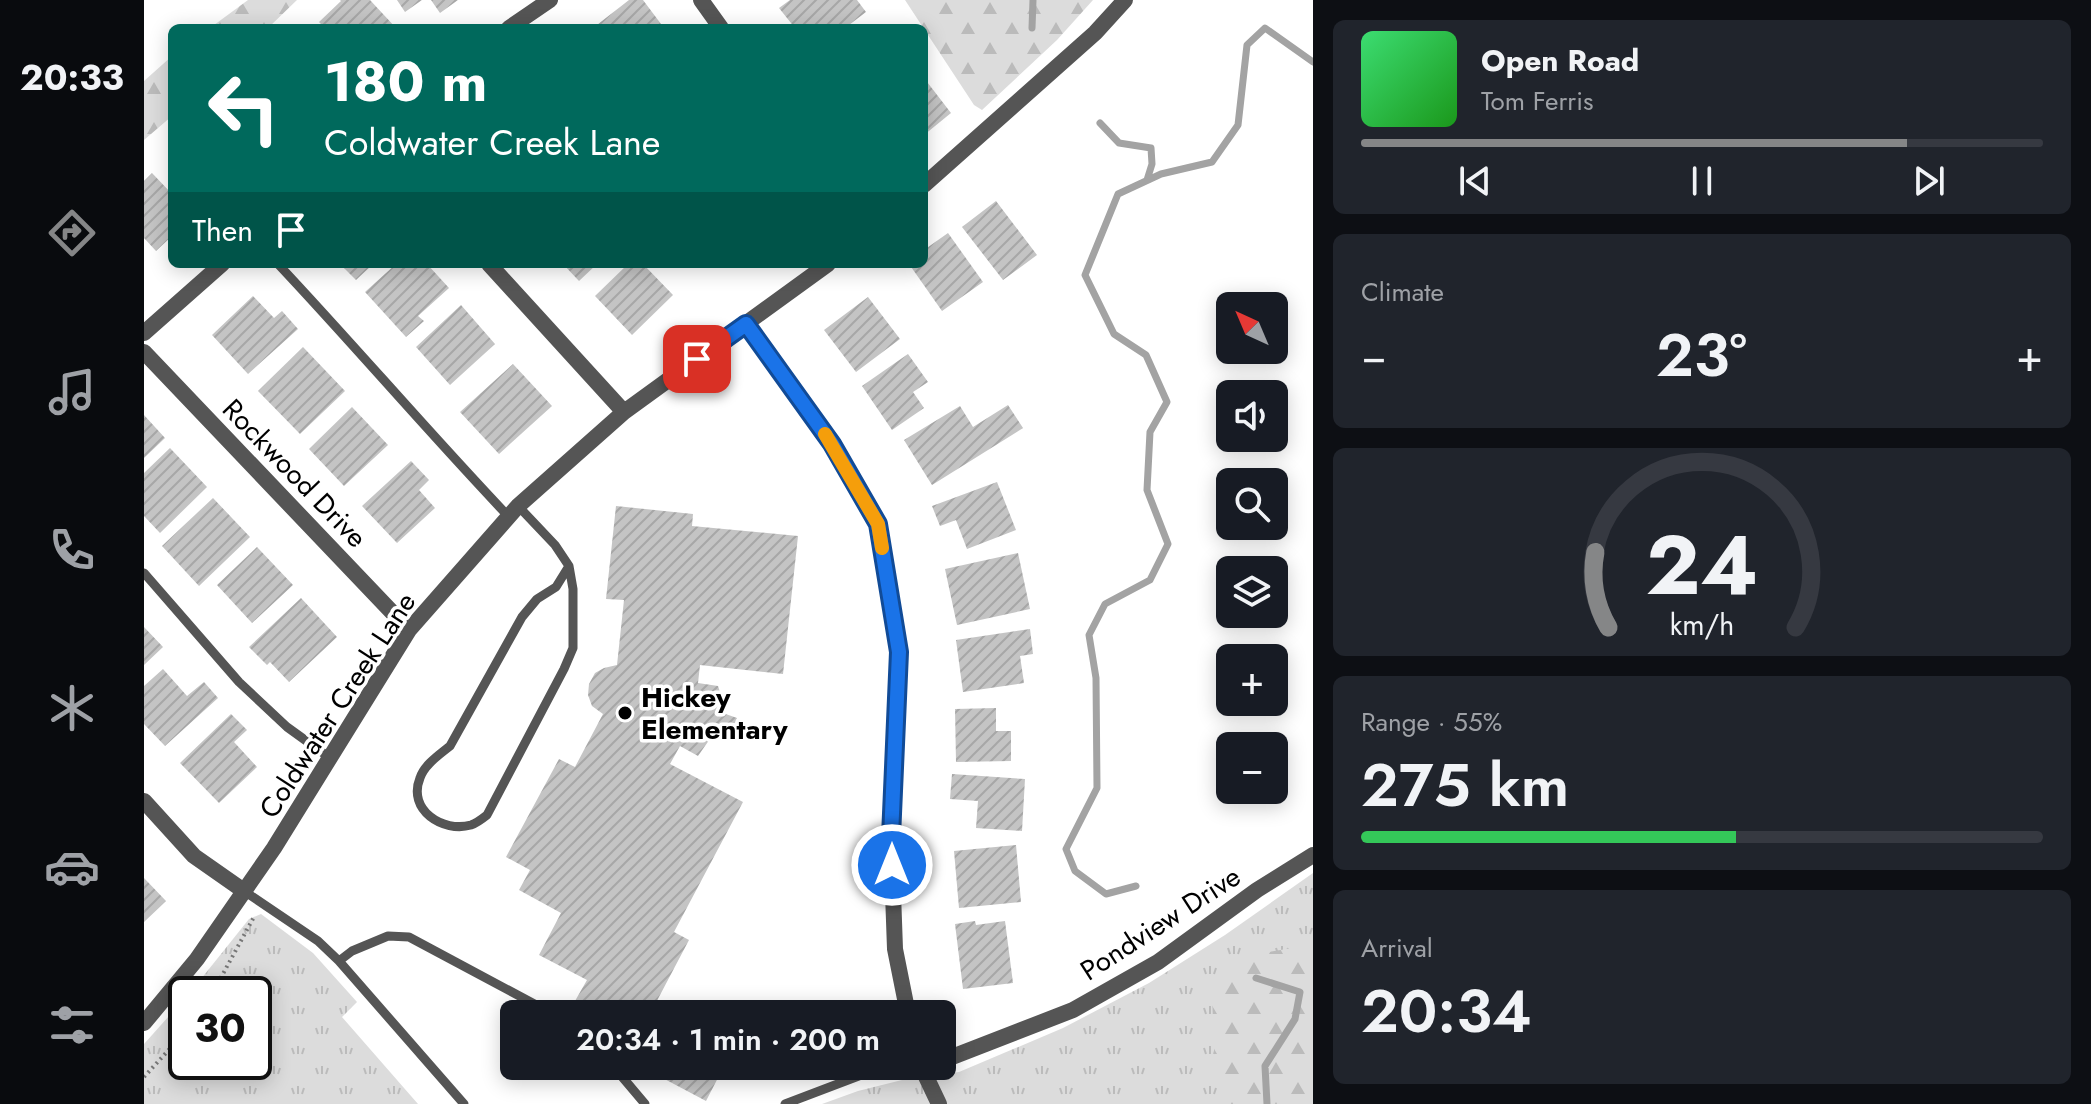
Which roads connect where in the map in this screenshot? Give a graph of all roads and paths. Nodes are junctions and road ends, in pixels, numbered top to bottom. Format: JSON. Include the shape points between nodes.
{"nodes":[{"id":1,"x":550,"y":0,"type":"edge"},
{"id":2,"x":701,"y":0,"type":"edge"},
{"id":3,"x":1125,"y":0,"type":"edge"},
{"id":4,"x":517,"y":24,"type":"edge"},
{"id":5,"x":718,"y":24,"type":"edge"},
{"id":6,"x":928,"y":181,"type":"edge"},
{"id":7,"x":217,"y":268,"type":"edge"},
{"id":8,"x":282,"y":268,"type":"edge"},
{"id":9,"x":493,"y":268,"type":"edge"},
{"id":10,"x":823,"y":268,"type":"edge"},
{"id":11,"x":746,"y":324,"type":"junction"},
{"id":12,"x":144,"y":333,"type":"edge"},
{"id":13,"x":144,"y":352,"type":"edge"},
{"id":14,"x":624,"y":412,"type":"junction"},
{"id":15,"x":514,"y":511,"type":"junction"},
{"id":16,"x":569,"y":566,"type":"junction"},
{"id":17,"x":144,"y":573,"type":"edge"},
{"id":18,"x":409,"y":630,"type":"junction"},
{"id":19,"x":330,"y":758,"type":"junction"},
{"id":20,"x":144,"y":801,"type":"edge"},
{"id":21,"x":1313,"y":855,"type":"edge"},
{"id":22,"x":244,"y":891,"type":"junction"},
{"id":23,"x":261,"y":903,"type":"junction"},
{"id":24,"x":339,"y":961,"type":"junction"},
{"id":25,"x":222,"y":976,"type":"edge"},
{"id":26,"x":527,"y":1000,"type":"edge"},
{"id":27,"x":905,"y":1000,"type":"edge"},
{"id":28,"x":146,"y":1019,"type":"edge"},
{"id":29,"x":168,"y":1051,"type":"edge"},
{"id":30,"x":956,"y":1055,"type":"edge"},
{"id":31,"x":144,"y":1077,"type":"edge"},
{"id":32,"x":625,"y":1080,"type":"edge"},
{"id":33,"x":848,"y":1080,"type":"edge"},
{"id":34,"x":928,"y":1080,"type":"edge"},
{"id":35,"x":464,"y":1104,"type":"edge"},
{"id":36,"x":645,"y":1104,"type":"edge"},
{"id":37,"x":785,"y":1104,"type":"edge"},
{"id":38,"x":939,"y":1104,"type":"edge"}],
"edges":[{"from":1,"to":4,"type":"street"},
{"from":2,"to":5,"type":"street"},
{"from":3,"to":6,"type":"street"},
{"from":7,"to":12,"type":"street"},
{"from":8,"to":15,"type":"lane","via":[[439,443]]},
{"from":9,"to":14,"type":"street"},
{"from":10,"to":11,"type":"street","name":"Coldwater Creek Lane"},
{"from":11,"to":14,"type":"street","name":"Coldwater Creek Lane"},
{"from":11,"to":27,"type":"street","via":[[832,444],[878,524],[899,652],[891,837],[895,949]]},
{"from":13,"to":18,"type":"street","name":"Rockwood Drive"},
{"from":14,"to":15,"type":"street","name":"Coldwater Creek Lane"},
{"from":15,"to":16,"type":"lane","via":[[555,545]]},
{"from":15,"to":18,"type":"street","name":"Coldwater Creek Lane"},
{"from":16,"to":16,"type":"lane","via":[[556,587],[522,617],[450,746],[420,776],[416,795],[438,823],[474,825],[487,815],[564,669],[573,648]]},
{"from":17,"to":19,"type":"lane","via":[[239,682]]},
{"from":18,"to":19,"type":"street","name":"Coldwater Creek Lane"},
{"from":19,"to":22,"type":"street","name":"Coldwater Creek Lane"},
{"from":20,"to":22,"type":"street","via":[[194,856]]},
{"from":21,"to":30,"type":"street","name":"Pondview Drive","via":[[1158,962],[1073,1010]]},
{"from":22,"to":23,"type":"lane"},
{"from":22,"to":28,"type":"street","name":"Coldwater Creek Lane","via":[[197,959]]},
{"from":23,"to":24,"type":"lane"},
{"from":23,"to":25,"type":"path"},
{"from":24,"to":26,"type":"lane","via":[[388,936],[409,937]]},
{"from":24,"to":35,"type":"lane"},
{"from":29,"to":31,"type":"path"},
{"from":32,"to":36,"type":"lane"},
{"from":33,"to":37,"type":"lane"},
{"from":34,"to":38,"type":"street"}]}
